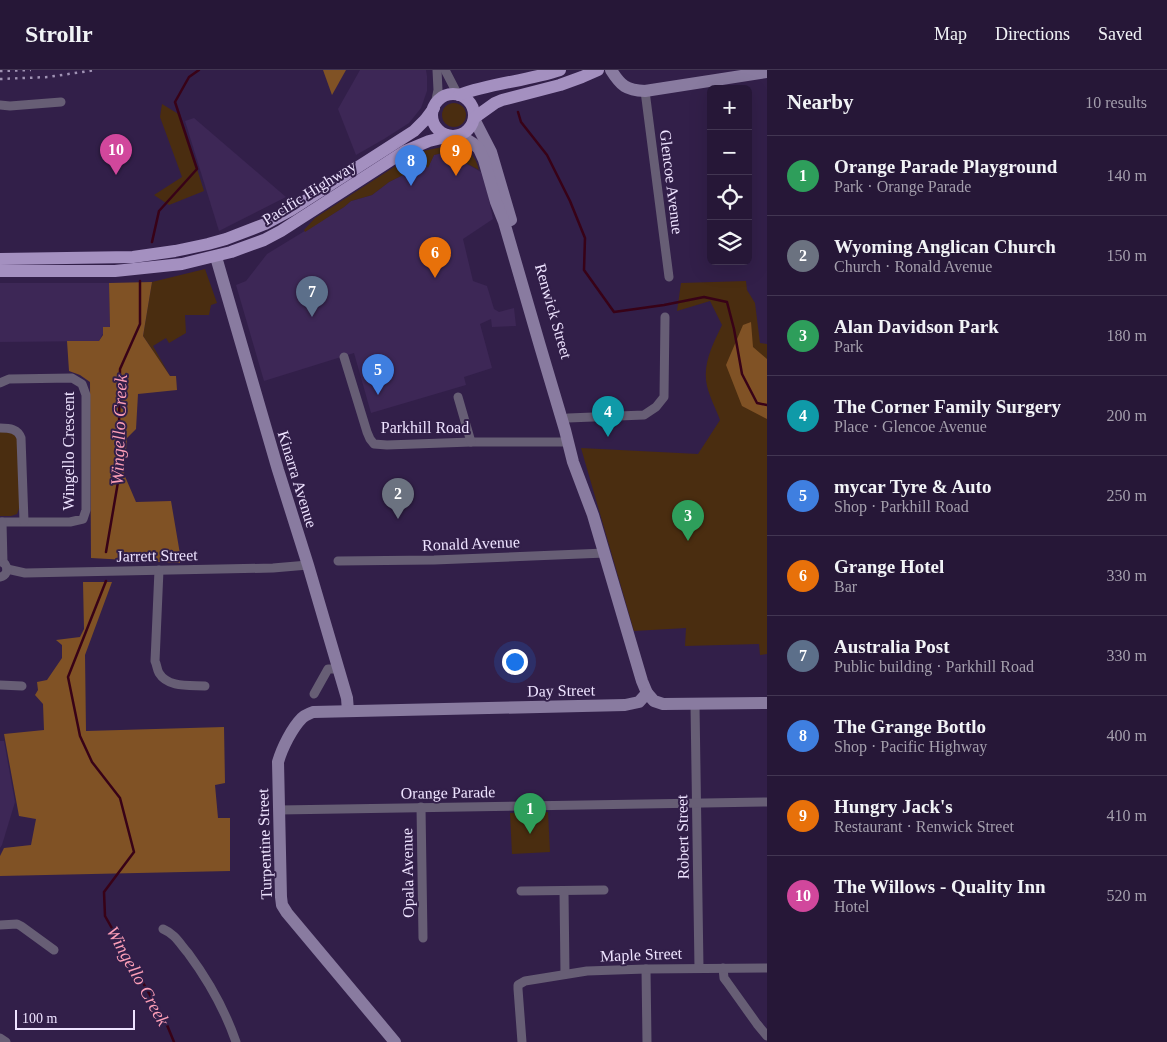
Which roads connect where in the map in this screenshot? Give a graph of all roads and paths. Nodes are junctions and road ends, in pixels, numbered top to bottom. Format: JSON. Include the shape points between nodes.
{"nodes":[{"id":1,"x":437,"y":70,"type":"edge"},
{"id":2,"x":445,"y":70,"type":"edge"},
{"id":3,"x":560,"y":70,"type":"edge"},
{"id":4,"x":598,"y":70,"type":"edge"},
{"id":5,"x":611,"y":70,"type":"edge"},
{"id":6,"x":767,"y":72,"type":"edge"},
{"id":7,"x":645,"y":92,"type":"junction"},
{"id":8,"x":458,"y":95,"type":"junction"},
{"id":9,"x":61,"y":102,"type":"dead end"},
{"id":10,"x":0,"y":105,"type":"edge"},
{"id":11,"x":434,"y":107,"type":"junction"},
{"id":12,"x":474,"y":118,"type":"junction"},
{"id":13,"x":452,"y":136,"type":"junction"},
{"id":14,"x":497,"y":172,"type":"junction"},
{"id":15,"x":498,"y":207,"type":"junction"},
{"id":16,"x":516,"y":236,"type":"junction"},
{"id":17,"x":133,"y":257,"type":"junction"},
{"id":18,"x":216,"y":257,"type":"junction"},
{"id":19,"x":0,"y":259,"type":"edge"},
{"id":20,"x":0,"y":271,"type":"edge"},
{"id":21,"x":669,"y":277,"type":"dead end"},
{"id":22,"x":529,"y":310,"type":"junction"},
{"id":23,"x":665,"y":317,"type":"dead end"},
{"id":24,"x":344,"y":357,"type":"dead end"},
{"id":25,"x":554,"y":366,"type":"junction"},
{"id":26,"x":0,"y":383,"type":"edge"},
{"id":27,"x":458,"y":397,"type":"dead end"},
{"id":28,"x":565,"y":418,"type":"junction"},
{"id":29,"x":0,"y":428,"type":"edge"},
{"id":30,"x":572,"y":441,"type":"junction"},
{"id":31,"x":471,"y":442,"type":"junction"},
{"id":32,"x":24,"y":521,"type":"junction"},
{"id":33,"x":1,"y":522,"type":"edge"},
{"id":34,"x":605,"y":553,"type":"junction"},
{"id":35,"x":338,"y":561,"type":"dead end"},
{"id":36,"x":3,"y":564,"type":"edge"},
{"id":37,"x":308,"y":565,"type":"junction"},
{"id":38,"x":159,"y":570,"type":"junction"},
{"id":39,"x":0,"y":578,"type":"edge"},
{"id":40,"x":338,"y":669,"type":"junction"},
{"id":41,"x":0,"y":685,"type":"edge"},
{"id":42,"x":22,"y":686,"type":"dead end"},
{"id":43,"x":205,"y":686,"type":"dead end"},
{"id":44,"x":647,"y":693,"type":"junction"},
{"id":45,"x":314,"y":694,"type":"dead end"},
{"id":46,"x":767,"y":703,"type":"edge"},
{"id":47,"x":695,"y":705,"type":"junction"},
{"id":48,"x":348,"y":711,"type":"junction"},
{"id":49,"x":696,"y":802,"type":"junction"},
{"id":50,"x":767,"y":802,"type":"edge"},
{"id":51,"x":421,"y":807,"type":"junction"},
{"id":52,"x":279,"y":810,"type":"junction"},
{"id":53,"x":604,"y":890,"type":"dead end"},
{"id":54,"x":521,"y":891,"type":"dead end"},
{"id":55,"x":564,"y":891,"type":"junction"},
{"id":56,"x":0,"y":925,"type":"edge"},
{"id":57,"x":163,"y":929,"type":"dead end"},
{"id":58,"x":423,"y":938,"type":"dead end"},
{"id":59,"x":54,"y":950,"type":"dead end"},
{"id":60,"x":699,"y":968,"type":"junction"},
{"id":61,"x":723,"y":968,"type":"junction"},
{"id":62,"x":767,"y":968,"type":"edge"},
{"id":63,"x":646,"y":969,"type":"junction"},
{"id":64,"x":565,"y":974,"type":"junction"},
{"id":65,"x":767,"y":1036,"type":"edge"},
{"id":66,"x":0,"y":1038,"type":"edge"},
{"id":67,"x":392,"y":1041,"type":"edge"},
{"id":68,"x":6,"y":1042,"type":"edge"},
{"id":69,"x":236,"y":1042,"type":"edge"},
{"id":70,"x":522,"y":1042,"type":"edge"},
{"id":71,"x":647,"y":1042,"type":"edge"}],
"edges":[{"from":1,"to":11,"type":"street","via":[[438,90]]},
{"from":2,"to":8,"type":"street"},
{"from":3,"to":8,"type":"main road"},
{"from":4,"to":12,"type":"main road","via":[[560,85],[502,100]]},
{"from":5,"to":7,"type":"street","via":[[625,87]]},
{"from":6,"to":7,"type":"street"},
{"from":7,"to":21,"type":"street","name":"Glencoe Avenue"},
{"from":8,"to":11,"type":"main road","via":[[445,96]]},
{"from":8,"to":12,"type":"main road","via":[[471,104]]},
{"from":9,"to":10,"type":"street"},
{"from":11,"to":13,"type":"main road","via":[[435,125],[441,132]]},
{"from":11,"to":17,"type":"main road","name":"Pacific Highway","via":[[420,126],[408,135],[265,224],[203,246]]},
{"from":12,"to":13,"type":"main road","via":[[466,132]]},
{"from":12,"to":14,"type":"street","name":"Renwick Street"},
{"from":13,"to":15,"type":"street","name":"Renwick Street","via":[[471,141],[479,149]]},
{"from":13,"to":18,"type":"main road","name":"Pacific Highway","via":[[405,150],[281,231]]},
{"from":14,"to":15,"type":"street","via":[[501,202]]},
{"from":14,"to":16,"type":"street","name":"Renwick Street"},
{"from":15,"to":22,"type":"street","name":"Renwick Street"},
{"from":16,"to":22,"type":"street","via":[[530,300]]},
{"from":16,"to":25,"type":"street","name":"Renwick Street"},
{"from":17,"to":18,"type":"main road","via":[[165,259],[208,252]]},
{"from":17,"to":19,"type":"main road","name":"Pacific Highway"},
{"from":18,"to":20,"type":"main road","name":"Pacific Highway","via":[[115,271]]},
{"from":18,"to":37,"type":"street","name":"Kinarra Avenue"},
{"from":22,"to":25,"type":"street"},
{"from":22,"to":28,"type":"street","name":"Renwick Street"},
{"from":23,"to":28,"type":"street","via":[[664,397],[656,407],[644,415]]},
{"from":24,"to":31,"type":"street","name":"Parkhill Road","via":[[367,432],[374,444]]},
{"from":25,"to":28,"type":"street","name":"Renwick Street"},
{"from":26,"to":32,"type":"street","name":"Wingello Crescent","via":[[9,379],[72,378],[82,384],[86,396],[86,510],[82,519],[70,522]]},
{"from":27,"to":31,"type":"street"},
{"from":28,"to":30,"type":"street","name":"Renwick Street"},
{"from":29,"to":32,"type":"street","via":[[15,430],[22,438]]},
{"from":30,"to":31,"type":"street","name":"Parkhill Road"},
{"from":30,"to":34,"type":"street","name":"Renwick Street","via":[[585,475]]},
{"from":32,"to":33,"type":"street","name":"Wingello Crescent"},
{"from":33,"to":36,"type":"street"},
{"from":34,"to":35,"type":"street","name":"Ronald Avenue"},
{"from":34,"to":44,"type":"street","name":"Renwick Street"},
{"from":36,"to":38,"type":"street","name":"Jarrett Street","via":[[25,572]]},
{"from":36,"to":39,"type":"street","via":[[6,574]]},
{"from":37,"to":38,"type":"street","name":"Jarrett Street"},
{"from":37,"to":40,"type":"street","name":"Kinarra Avenue"},
{"from":38,"to":43,"type":"street","via":[[155,662],[168,682]]},
{"from":40,"to":45,"type":"street","via":[[328,669]]},
{"from":40,"to":48,"type":"street","name":"Kinarra Avenue"},
{"from":41,"to":42,"type":"street"},
{"from":44,"to":47,"type":"street","via":[[654,701],[663,704]]},
{"from":44,"to":48,"type":"street","name":"Day Street","via":[[639,702],[625,705]]},
{"from":46,"to":47,"type":"street"},
{"from":47,"to":49,"type":"street","name":"Robert Street"},
{"from":48,"to":52,"type":"street","name":"Turpentine Street","via":[[313,712],[296,725],[278,762]]},
{"from":49,"to":50,"type":"street","name":"Orange Parade"},
{"from":49,"to":51,"type":"street","name":"Orange Parade"},
{"from":49,"to":60,"type":"street","name":"Robert Street"},
{"from":51,"to":52,"type":"street","name":"Orange Parade"},
{"from":51,"to":58,"type":"street","name":"Opala Avenue"},
{"from":52,"to":67,"type":"street","name":"Turpentine Street","via":[[282,905]]},
{"from":53,"to":55,"type":"street"},
{"from":54,"to":55,"type":"street"},
{"from":55,"to":64,"type":"street"},
{"from":56,"to":59,"type":"street","via":[[17,924]]},
{"from":57,"to":69,"type":"street","via":[[174,935],[198,967],[220,1004]]},
{"from":60,"to":61,"type":"street","name":"Maple Street"},
{"from":60,"to":63,"type":"street","name":"Maple Street"},
{"from":61,"to":62,"type":"street","name":"Maple Street"},
{"from":61,"to":65,"type":"street","via":[[724,978]]},
{"from":63,"to":64,"type":"street","name":"Maple Street"},
{"from":63,"to":71,"type":"street"},
{"from":64,"to":70,"type":"street","name":"Maple Street","via":[[525,980],[518,985]]},
{"from":66,"to":68,"type":"street"}]}
